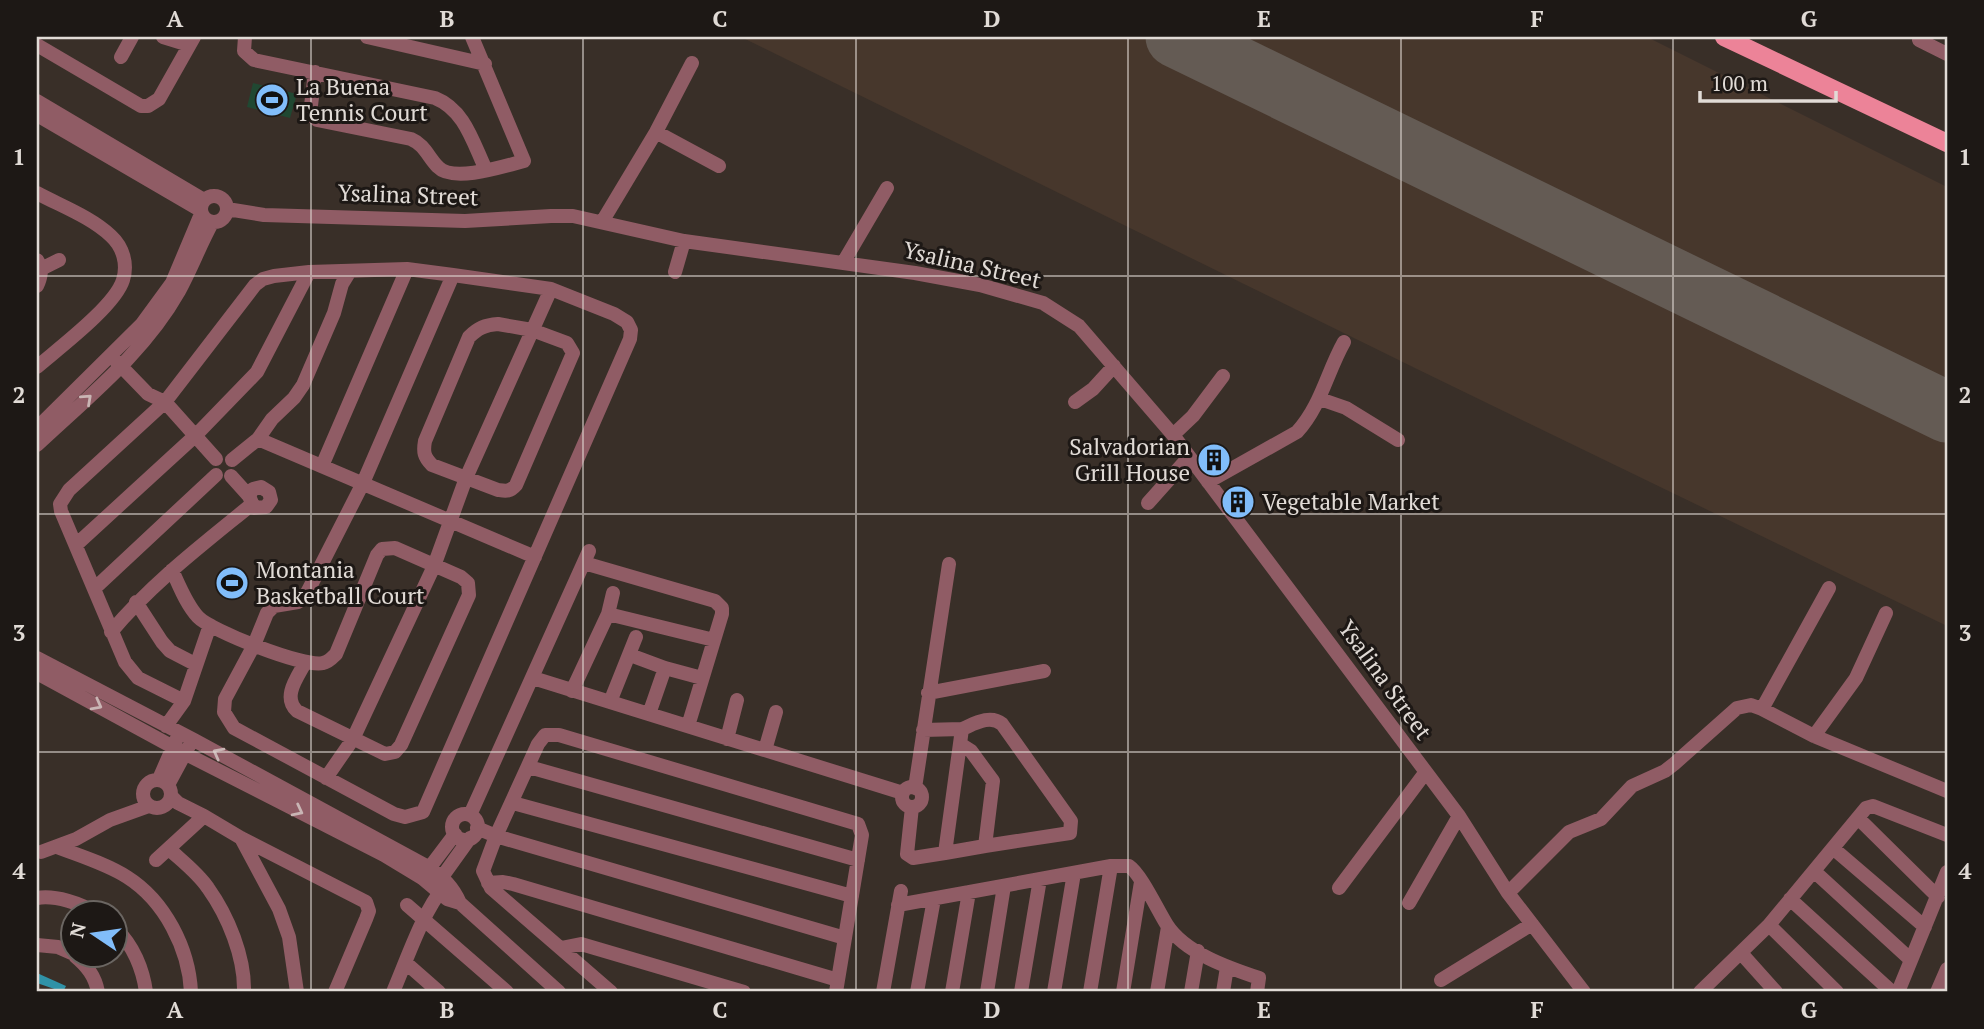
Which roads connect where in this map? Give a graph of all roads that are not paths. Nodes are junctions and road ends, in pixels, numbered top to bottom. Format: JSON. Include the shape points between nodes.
{"nodes":[{"id":1,"x":132,"y":37,"type":"edge"},
{"id":2,"x":163,"y":37,"type":"edge"},
{"id":3,"x":245,"y":37,"type":"edge"},
{"id":4,"x":368,"y":37,"type":"edge"},
{"id":5,"x":472,"y":37,"type":"edge"},
{"id":6,"x":1724,"y":37,"type":"edge"},
{"id":7,"x":1921,"y":37,"type":"edge"},
{"id":8,"x":191,"y":41,"type":"edge"},
{"id":9,"x":418,"y":42,"type":"edge"},
{"id":10,"x":37,"y":45,"type":"edge"},
{"id":11,"x":1947,"y":54,"type":"edge"},
{"id":12,"x":121,"y":57,"type":"dead end"},
{"id":13,"x":692,"y":63,"type":"dead end"},
{"id":14,"x":485,"y":64,"type":"junction"},
{"id":15,"x":315,"y":72,"type":"junction"},
{"id":16,"x":37,"y":101,"type":"edge"},
{"id":17,"x":37,"y":115,"type":"edge"},
{"id":18,"x":656,"y":132,"type":"junction"},
{"id":19,"x":1947,"y":143,"type":"edge"},
{"id":20,"x":719,"y":166,"type":"dead end"},
{"id":21,"x":486,"y":170,"type":"junction"},
{"id":22,"x":887,"y":188,"type":"dead end"},
{"id":23,"x":37,"y":193,"type":"edge"},
{"id":24,"x":227,"y":209,"type":"junction"},
{"id":25,"x":204,"y":211,"type":"junction"},
{"id":26,"x":602,"y":222,"type":"junction"},
{"id":27,"x":684,"y":241,"type":"junction"},
{"id":28,"x":59,"y":260,"type":"dead end"},
{"id":29,"x":843,"y":263,"type":"junction"},
{"id":30,"x":39,"y":265,"type":"edge"},
{"id":31,"x":407,"y":269,"type":"junction"},
{"id":32,"x":350,"y":271,"type":"junction"},
{"id":33,"x":309,"y":272,"type":"junction"},
{"id":34,"x":676,"y":272,"type":"dead end"},
{"id":35,"x":453,"y":275,"type":"junction"},
{"id":36,"x":37,"y":286,"type":"edge"},
{"id":37,"x":551,"y":289,"type":"junction"},
{"id":38,"x":532,"y":330,"type":"junction"},
{"id":39,"x":1344,"y":342,"type":"dead end"},
{"id":40,"x":119,"y":358,"type":"junction"},
{"id":41,"x":1114,"y":366,"type":"junction"},
{"id":42,"x":37,"y":367,"type":"edge"},
{"id":43,"x":1223,"y":376,"type":"dead end"},
{"id":44,"x":161,"y":399,"type":"junction"},
{"id":45,"x":1320,"y":399,"type":"junction"},
{"id":46,"x":1075,"y":401,"type":"dead end"},
{"id":47,"x":37,"y":428,"type":"edge"},
{"id":48,"x":196,"y":435,"type":"junction"},
{"id":49,"x":1173,"y":435,"type":"junction"},
{"id":50,"x":258,"y":439,"type":"junction"},
{"id":51,"x":1398,"y":440,"type":"dead end"},
{"id":52,"x":37,"y":445,"type":"edge"},
{"id":53,"x":1189,"y":457,"type":"junction"},
{"id":54,"x":216,"y":459,"type":"junction"},
{"id":55,"x":232,"y":460,"type":"junction"},
{"id":56,"x":322,"y":466,"type":"junction"},
{"id":57,"x":216,"y":475,"type":"junction"},
{"id":58,"x":231,"y":476,"type":"junction"},
{"id":59,"x":466,"y":478,"type":"junction"},
{"id":60,"x":1208,"y":482,"type":"junction"},
{"id":61,"x":363,"y":483,"type":"junction"},
{"id":62,"x":1149,"y":503,"type":"dead end"},
{"id":63,"x":451,"y":522,"type":"junction"},
{"id":64,"x":77,"y":544,"type":"junction"},
{"id":65,"x":535,"y":557,"type":"junction"},
{"id":66,"x":949,"y":564,"type":"dead end"},
{"id":67,"x":434,"y":565,"type":"junction"},
{"id":68,"x":172,"y":570,"type":"junction"},
{"id":69,"x":95,"y":587,"type":"junction"},
{"id":70,"x":1829,"y":587,"type":"dead end"},
{"id":71,"x":613,"y":593,"type":"dead end"},
{"id":72,"x":136,"y":602,"type":"junction"},
{"id":73,"x":1885,"y":612,"type":"dead end"},
{"id":74,"x":608,"y":614,"type":"junction"},
{"id":75,"x":210,"y":625,"type":"junction"},
{"id":76,"x":111,"y":632,"type":"junction"},
{"id":77,"x":636,"y":637,"type":"dead end"},
{"id":78,"x":714,"y":640,"type":"junction"},
{"id":79,"x":254,"y":645,"type":"junction"},
{"id":80,"x":630,"y":656,"type":"junction"},
{"id":81,"x":37,"y":659,"type":"edge"},
{"id":82,"x":305,"y":663,"type":"junction"},
{"id":83,"x":195,"y":664,"type":"junction"},
{"id":84,"x":665,"y":668,"type":"junction"},
{"id":85,"x":1044,"y":671,"type":"dead end"},
{"id":86,"x":37,"y":673,"type":"edge"},
{"id":87,"x":533,"y":678,"type":"junction"},
{"id":88,"x":702,"y":678,"type":"junction"},
{"id":89,"x":572,"y":691,"type":"junction"},
{"id":90,"x":928,"y":693,"type":"junction"},
{"id":91,"x":737,"y":700,"type":"dead end"},
{"id":92,"x":184,"y":701,"type":"junction"},
{"id":93,"x":610,"y":702,"type":"junction"},
{"id":94,"x":1762,"y":709,"type":"junction"},
{"id":95,"x":776,"y":712,"type":"dead end"},
{"id":96,"x":649,"y":714,"type":"junction"},
{"id":97,"x":166,"y":726,"type":"junction"},
{"id":98,"x":688,"y":726,"type":"junction"},
{"id":99,"x":962,"y":729,"type":"junction"},
{"id":100,"x":923,"y":730,"type":"junction"},
{"id":101,"x":180,"y":733,"type":"junction"},
{"id":102,"x":1814,"y":736,"type":"junction"},
{"id":103,"x":727,"y":738,"type":"junction"},
{"id":104,"x":354,"y":739,"type":"junction"},
{"id":105,"x":194,"y":740,"type":"junction"},
{"id":106,"x":960,"y":744,"type":"junction"},
{"id":107,"x":178,"y":749,"type":"junction"},
{"id":108,"x":765,"y":750,"type":"junction"},
{"id":109,"x":528,"y":767,"type":"junction"},
{"id":110,"x":1425,"y":773,"type":"junction"},
{"id":111,"x":326,"y":778,"type":"junction"},
{"id":112,"x":166,"y":787,"type":"junction"},
{"id":113,"x":909,"y":790,"type":"junction"},
{"id":114,"x":1947,"y":791,"type":"edge"},
{"id":115,"x":513,"y":803,"type":"junction"},
{"id":116,"x":149,"y":806,"type":"junction"},
{"id":117,"x":470,"y":815,"type":"junction"},
{"id":118,"x":204,"y":816,"type":"junction"},
{"id":119,"x":1459,"y":816,"type":"junction"},
{"id":120,"x":1858,"y":818,"type":"junction"},
{"id":121,"x":474,"y":833,"type":"junction"},
{"id":122,"x":455,"y":834,"type":"junction"},
{"id":123,"x":1947,"y":835,"type":"edge"},
{"id":124,"x":496,"y":836,"type":"junction"},
{"id":125,"x":241,"y":838,"type":"junction"},
{"id":126,"x":985,"y":846,"type":"junction"},
{"id":127,"x":57,"y":847,"type":"junction"},
{"id":128,"x":169,"y":849,"type":"junction"},
{"id":129,"x":1834,"y":849,"type":"junction"},
{"id":130,"x":38,"y":853,"type":"edge"},
{"id":131,"x":945,"y":853,"type":"junction"},
{"id":132,"x":858,"y":859,"type":"junction"},
{"id":133,"x":156,"y":860,"type":"dead end"},
{"id":134,"x":1111,"y":866,"type":"junction"},
{"id":135,"x":1815,"y":872,"type":"junction"},
{"id":136,"x":1947,"y":872,"type":"edge"},
{"id":137,"x":1074,"y":873,"type":"junction"},
{"id":138,"x":1040,"y":879,"type":"junction"},
{"id":139,"x":1140,"y":882,"type":"junction"},
{"id":140,"x":488,"y":883,"type":"junction"},
{"id":141,"x":442,"y":886,"type":"junction"},
{"id":142,"x":1003,"y":886,"type":"junction"},
{"id":143,"x":1339,"y":888,"type":"dead end"},
{"id":144,"x":969,"y":892,"type":"junction"},
{"id":145,"x":1508,"y":893,"type":"junction"},
{"id":146,"x":852,"y":896,"type":"junction"},
{"id":147,"x":1938,"y":897,"type":"junction"},
{"id":148,"x":37,"y":898,"type":"edge"},
{"id":149,"x":934,"y":899,"type":"junction"},
{"id":150,"x":1790,"y":899,"type":"junction"},
{"id":151,"x":65,"y":900,"type":"edge"},
{"id":152,"x":1409,"y":903,"type":"dead end"},
{"id":153,"x":407,"y":905,"type":"dead end"},
{"id":154,"x":425,"y":921,"type":"junction"},
{"id":155,"x":1532,"y":924,"type":"junction"},
{"id":156,"x":1769,"y":925,"type":"junction"},
{"id":157,"x":1168,"y":927,"type":"junction"},
{"id":158,"x":1925,"y":927,"type":"junction"},
{"id":159,"x":845,"y":938,"type":"junction"},
{"id":160,"x":37,"y":944,"type":"edge"},
{"id":161,"x":130,"y":947,"type":"edge"},
{"id":162,"x":60,"y":948,"type":"edge"},
{"id":163,"x":561,"y":948,"type":"junction"},
{"id":164,"x":1198,"y":951,"type":"junction"},
{"id":165,"x":1741,"y":953,"type":"junction"},
{"id":166,"x":1911,"y":960,"type":"junction"},
{"id":167,"x":406,"y":963,"type":"junction"},
{"id":168,"x":1227,"y":967,"type":"junction"},
{"id":169,"x":1947,"y":969,"type":"edge"},
{"id":170,"x":88,"y":970,"type":"edge"},
{"id":171,"x":1441,"y":980,"type":"dead end"},
{"id":172,"x":837,"y":986,"type":"edge"},
{"id":173,"x":1710,"y":989,"type":"edge"},
{"id":174,"x":98,"y":992,"type":"edge"},
{"id":175,"x":145,"y":992,"type":"edge"},
{"id":176,"x":191,"y":992,"type":"edge"},
{"id":177,"x":244,"y":992,"type":"edge"},
{"id":178,"x":297,"y":992,"type":"edge"},
{"id":179,"x":335,"y":992,"type":"edge"},
{"id":180,"x":393,"y":992,"type":"edge"},
{"id":181,"x":439,"y":992,"type":"edge"},
{"id":182,"x":507,"y":992,"type":"edge"},
{"id":183,"x":559,"y":992,"type":"edge"},
{"id":184,"x":611,"y":992,"type":"edge"},
{"id":185,"x":744,"y":992,"type":"edge"},
{"id":186,"x":883,"y":992,"type":"edge"},
{"id":187,"x":918,"y":992,"type":"edge"},
{"id":188,"x":952,"y":992,"type":"edge"},
{"id":189,"x":987,"y":992,"type":"edge"},
{"id":190,"x":1021,"y":992,"type":"edge"},
{"id":191,"x":1054,"y":992,"type":"edge"},
{"id":192,"x":1090,"y":992,"type":"edge"},
{"id":193,"x":1123,"y":992,"type":"edge"},
{"id":194,"x":1157,"y":992,"type":"edge"},
{"id":195,"x":1191,"y":992,"type":"edge"},
{"id":196,"x":1223,"y":992,"type":"edge"},
{"id":197,"x":1257,"y":992,"type":"edge"},
{"id":198,"x":1584,"y":992,"type":"edge"},
{"id":199,"x":1776,"y":992,"type":"edge"},
{"id":200,"x":1837,"y":992,"type":"edge"},
{"id":201,"x":1892,"y":992,"type":"edge"},
{"id":202,"x":1898,"y":992,"type":"edge"},
{"id":203,"x":1937,"y":992,"type":"edge"}],
"edges":[{"from":1,"to":12,"type":"street"},
{"from":2,"to":8,"type":"street"},
{"from":3,"to":15,"type":"street","via":[[248,57]]},
{"from":4,"to":9,"type":"street"},
{"from":5,"to":14,"type":"street"},
{"from":6,"to":19,"type":"main road"},
{"from":7,"to":11,"type":"street","via":[[1919,40]]},
{"from":8,"to":10,"type":"street","via":[[159,99],[148,106]]},
{"from":9,"to":14,"type":"street"},
{"from":13,"to":18,"type":"street"},
{"from":14,"to":21,"type":"street","via":[[524,161]]},
{"from":15,"to":21,"type":"street","via":[[449,103],[464,122]]},
{"from":15,"to":21,"type":"street","via":[[310,105],[313,118],[411,139],[448,173]]},
{"from":16,"to":25,"type":"street"},
{"from":17,"to":25,"type":"street"},
{"from":18,"to":20,"type":"street"},
{"from":18,"to":26,"type":"street"},
{"from":22,"to":29,"type":"street"},
{"from":23,"to":42,"type":"street","via":[[111,236],[125,263],[123,280],[105,307]]},
{"from":24,"to":25,"type":"street","via":[[224,218]]},
{"from":24,"to":25,"type":"street","name":"Ysalina Street","via":[[220,198],[212,196]]},
{"from":24,"to":26,"type":"street","name":"Ysalina Street","via":[[264,215],[465,222],[561,215]]},
{"from":25,"to":40,"type":"street","via":[[172,283]]},
{"from":26,"to":27,"type":"street","name":"Ysalina Street"},
{"from":27,"to":29,"type":"street","name":"Ysalina Street"},
{"from":27,"to":34,"type":"street"},
{"from":28,"to":30,"type":"street"},
{"from":29,"to":41,"type":"street","name":"Ysalina Street","via":[[979,285],[1044,303],[1079,326]]},
{"from":30,"to":36,"type":"street"},
{"from":31,"to":32,"type":"street"},
{"from":31,"to":35,"type":"street"},
{"from":31,"to":56,"type":"street"},
{"from":32,"to":33,"type":"street"},
{"from":32,"to":50,"type":"street","via":[[303,385]]},
{"from":33,"to":44,"type":"street","via":[[274,276],[255,285]]},
{"from":33,"to":48,"type":"street","via":[[257,372]]},
{"from":35,"to":37,"type":"street"},
{"from":35,"to":61,"type":"street"},
{"from":37,"to":38,"type":"street"},
{"from":37,"to":65,"type":"street","via":[[614,314],[631,330]]},
{"from":38,"to":59,"type":"street"},
{"from":38,"to":59,"type":"street","via":[[486,325],[469,337],[423,452],[432,465]]},
{"from":38,"to":59,"type":"street","via":[[567,343],[573,353],[516,485],[498,490]]},
{"from":39,"to":45,"type":"street"},
{"from":40,"to":44,"type":"street","via":[[148,394]]},
{"from":40,"to":47,"type":"street"},
{"from":52,"to":40,"type":"street","one_way":true},
{"from":41,"to":46,"type":"street"},
{"from":41,"to":49,"type":"street","name":"Ysalina Street"},
{"from":43,"to":49,"type":"street"},
{"from":44,"to":48,"type":"street"},
{"from":44,"to":64,"type":"street","via":[[64,496],[61,512]]},
{"from":45,"to":51,"type":"street","via":[[1353,412]]},
{"from":45,"to":60,"type":"street","via":[[1297,432]]},
{"from":48,"to":54,"type":"street"},
{"from":48,"to":64,"type":"street"},
{"from":49,"to":53,"type":"street","name":"Ysalina Street"},
{"from":50,"to":55,"type":"street"},
{"from":50,"to":56,"type":"street"},
{"from":53,"to":60,"type":"street","name":"Ysalina Street"},
{"from":53,"to":62,"type":"street"},
{"from":54,"to":55,"type":"street"},
{"from":54,"to":57,"type":"street","via":[[212,467]]},
{"from":55,"to":58,"type":"street"},
{"from":56,"to":61,"type":"street"},
{"from":57,"to":58,"type":"street","via":[[223,479]]},
{"from":57,"to":69,"type":"street"},
{"from":58,"to":68,"type":"street","via":[[249,501]]},
{"from":59,"to":63,"type":"street"},
{"from":60,"to":110,"type":"street","name":"Ysalina Street"},
{"from":61,"to":63,"type":"street"},
{"from":61,"to":79,"type":"street","via":[[304,598],[274,606]]},
{"from":63,"to":65,"type":"street"},
{"from":63,"to":67,"type":"street"},
{"from":64,"to":69,"type":"street"},
{"from":65,"to":111,"type":"street","via":[[423,812],[405,817],[394,814]]},
{"from":66,"to":90,"type":"street"},
{"from":67,"to":82,"type":"street","via":[[395,548],[382,549],[335,654],[325,663]]},
{"from":67,"to":104,"type":"street"},
{"from":67,"to":104,"type":"street","via":[[461,577],[468,583],[469,595],[401,745],[390,754]]},
{"from":68,"to":72,"type":"street"},
{"from":68,"to":75,"type":"street","via":[[198,617]]},
{"from":69,"to":76,"type":"street"},
{"from":70,"to":94,"type":"street"},
{"from":71,"to":74,"type":"street"},
{"from":72,"to":76,"type":"street"},
{"from":72,"to":83,"type":"street","via":[[162,642]]},
{"from":73,"to":102,"type":"street","via":[[1856,678]]},
{"from":74,"to":78,"type":"street"},
{"from":74,"to":89,"type":"street"},
{"from":75,"to":79,"type":"street"},
{"from":75,"to":83,"type":"street"},
{"from":76,"to":92,"type":"street","via":[[138,678]]},
{"from":77,"to":80,"type":"street"},
{"from":78,"to":87,"type":"street","via":[[722,614],[715,601],[587,557]]},
{"from":78,"to":88,"type":"street"},
{"from":79,"to":82,"type":"street"},
{"from":79,"to":111,"type":"street","via":[[225,699],[229,723]]},
{"from":80,"to":84,"type":"street"},
{"from":80,"to":93,"type":"street"},
{"from":81,"to":97,"type":"street"},
{"from":82,"to":104,"type":"street","via":[[290,694],[292,706]]},
{"from":83,"to":92,"type":"street"},
{"from":84,"to":88,"type":"street"},
{"from":84,"to":96,"type":"street"},
{"from":85,"to":90,"type":"street"},
{"from":86,"to":107,"type":"street","one_way":true},
{"from":87,"to":89,"type":"street"},
{"from":87,"to":117,"type":"street"},
{"from":88,"to":98,"type":"street"},
{"from":89,"to":93,"type":"street"},
{"from":90,"to":100,"type":"street"},
{"from":91,"to":103,"type":"street"},
{"from":92,"to":97,"type":"street"},
{"from":93,"to":96,"type":"street"},
{"from":94,"to":102,"type":"street"},
{"from":94,"to":145,"type":"street","via":[[1751,705],[1737,708],[1665,771],[1632,786],[1601,819],[1569,832]]},
{"from":95,"to":108,"type":"street"},
{"from":96,"to":98,"type":"street"},
{"from":97,"to":101,"type":"street"},
{"from":98,"to":103,"type":"street"},
{"from":99,"to":100,"type":"street"},
{"from":99,"to":106,"type":"street"},
{"from":99,"to":126,"type":"street","via":[[997,720],[1071,821],[1070,833]]},
{"from":100,"to":113,"type":"street"},
{"from":101,"to":105,"type":"street"},
{"from":101,"to":107,"type":"street"},
{"from":102,"to":114,"type":"street"},
{"from":103,"to":108,"type":"street"},
{"from":104,"to":111,"type":"street"},
{"from":105,"to":107,"type":"street"},
{"from":141,"to":105,"type":"street","one_way":true},
{"from":106,"to":126,"type":"street","via":[[971,751],[993,781]]},
{"from":106,"to":131,"type":"street"},
{"from":107,"to":112,"type":"street"},
{"from":107,"to":141,"type":"street","one_way":true},
{"from":108,"to":113,"type":"street"},
{"from":109,"to":115,"type":"street"},
{"from":109,"to":132,"type":"street"},
{"from":109,"to":132,"type":"street","via":[[545,735],[559,736],[858,824],[862,835]]},
{"from":110,"to":119,"type":"street","name":"Ysalina Street"},
{"from":110,"to":143,"type":"street"},
{"from":112,"to":116,"type":"street","via":[[163,807]]},
{"from":112,"to":116,"type":"street","via":[[149,781],[143,789]]},
{"from":112,"to":118,"type":"street","via":[[178,803]]},
{"from":113,"to":131,"type":"street","via":[[903,803],[912,807],[907,854],[914,858]]},
{"from":115,"to":124,"type":"street"},
{"from":115,"to":146,"type":"street"},
{"from":116,"to":127,"type":"street"},
{"from":117,"to":121,"type":"street","via":[[476,820]]},
{"from":117,"to":122,"type":"street","via":[[455,819]]},
{"from":118,"to":125,"type":"street"},
{"from":118,"to":128,"type":"street"},
{"from":119,"to":145,"type":"street","name":"Ysalina Street"},
{"from":119,"to":152,"type":"street"},
{"from":120,"to":123,"type":"street","via":[[1873,806]]},
{"from":120,"to":129,"type":"street"},
{"from":120,"to":147,"type":"street"},
{"from":121,"to":122,"type":"street","via":[[461,839]]},
{"from":121,"to":124,"type":"street"},
{"from":121,"to":141,"type":"street"},
{"from":122,"to":141,"type":"street"},
{"from":124,"to":140,"type":"street","via":[[483,871]]},
{"from":124,"to":159,"type":"street"},
{"from":125,"to":178,"type":"street","via":[[279,909],[289,937]]},
{"from":125,"to":179,"type":"street","via":[[366,902],[366,919]]},
{"from":126,"to":131,"type":"street"},
{"from":127,"to":130,"type":"street"},
{"from":127,"to":176,"type":"street","via":[[126,876],[148,895],[183,947]]},
{"from":128,"to":133,"type":"street"},
{"from":128,"to":177,"type":"street","via":[[208,886],[228,922]]},
{"from":129,"to":135,"type":"street"},
{"from":129,"to":158,"type":"street"},
{"from":132,"to":146,"type":"street"},
{"from":134,"to":137,"type":"street"},
{"from":134,"to":139,"type":"street","via":[[1129,866]]},
{"from":134,"to":192,"type":"street"},
{"from":135,"to":150,"type":"street"},
{"from":135,"to":166,"type":"street"},
{"from":136,"to":147,"type":"street"},
{"from":137,"to":138,"type":"street"},
{"from":137,"to":191,"type":"street"},
{"from":138,"to":142,"type":"street"},
{"from":138,"to":190,"type":"street"},
{"from":139,"to":157,"type":"street"},
{"from":139,"to":193,"type":"street"},
{"from":140,"to":163,"type":"street"},
{"from":140,"to":172,"type":"street","via":[[513,884]]},
{"from":141,"to":154,"type":"street","via":[[435,915]]},
{"from":141,"to":183,"type":"street"},
{"from":142,"to":144,"type":"street"},
{"from":142,"to":189,"type":"street"},
{"from":144,"to":149,"type":"street"},
{"from":144,"to":188,"type":"street"},
{"from":145,"to":155,"type":"street","name":"Ysalina Street"},
{"from":146,"to":159,"type":"street"},
{"from":147,"to":158,"type":"street"},
{"from":148,"to":151,"type":"street"},
{"from":149,"to":186,"type":"street","via":[[899,898]]},
{"from":149,"to":187,"type":"street"},
{"from":150,"to":156,"type":"street"},
{"from":150,"to":201,"type":"street"},
{"from":153,"to":154,"type":"street"},
{"from":154,"to":167,"type":"street"},
{"from":154,"to":182,"type":"street"},
{"from":155,"to":171,"type":"street"},
{"from":155,"to":198,"type":"street","name":"Ysalina Street"},
{"from":156,"to":165,"type":"street"},
{"from":156,"to":200,"type":"street"},
{"from":157,"to":164,"type":"street"},
{"from":157,"to":194,"type":"street"},
{"from":158,"to":166,"type":"street"},
{"from":159,"to":172,"type":"street"},
{"from":160,"to":162,"type":"street"},
{"from":161,"to":175,"type":"street","via":[[144,976]]},
{"from":163,"to":184,"type":"street"},
{"from":163,"to":185,"type":"street","via":[[581,944]]},
{"from":164,"to":168,"type":"street"},
{"from":164,"to":195,"type":"street"},
{"from":165,"to":173,"type":"street"},
{"from":165,"to":199,"type":"street"},
{"from":166,"to":202,"type":"street"},
{"from":167,"to":180,"type":"street"},
{"from":167,"to":181,"type":"street"},
{"from":168,"to":196,"type":"street"},
{"from":168,"to":197,"type":"street","via":[[1259,978]]},
{"from":169,"to":203,"type":"street"},
{"from":170,"to":174,"type":"street"}]}
